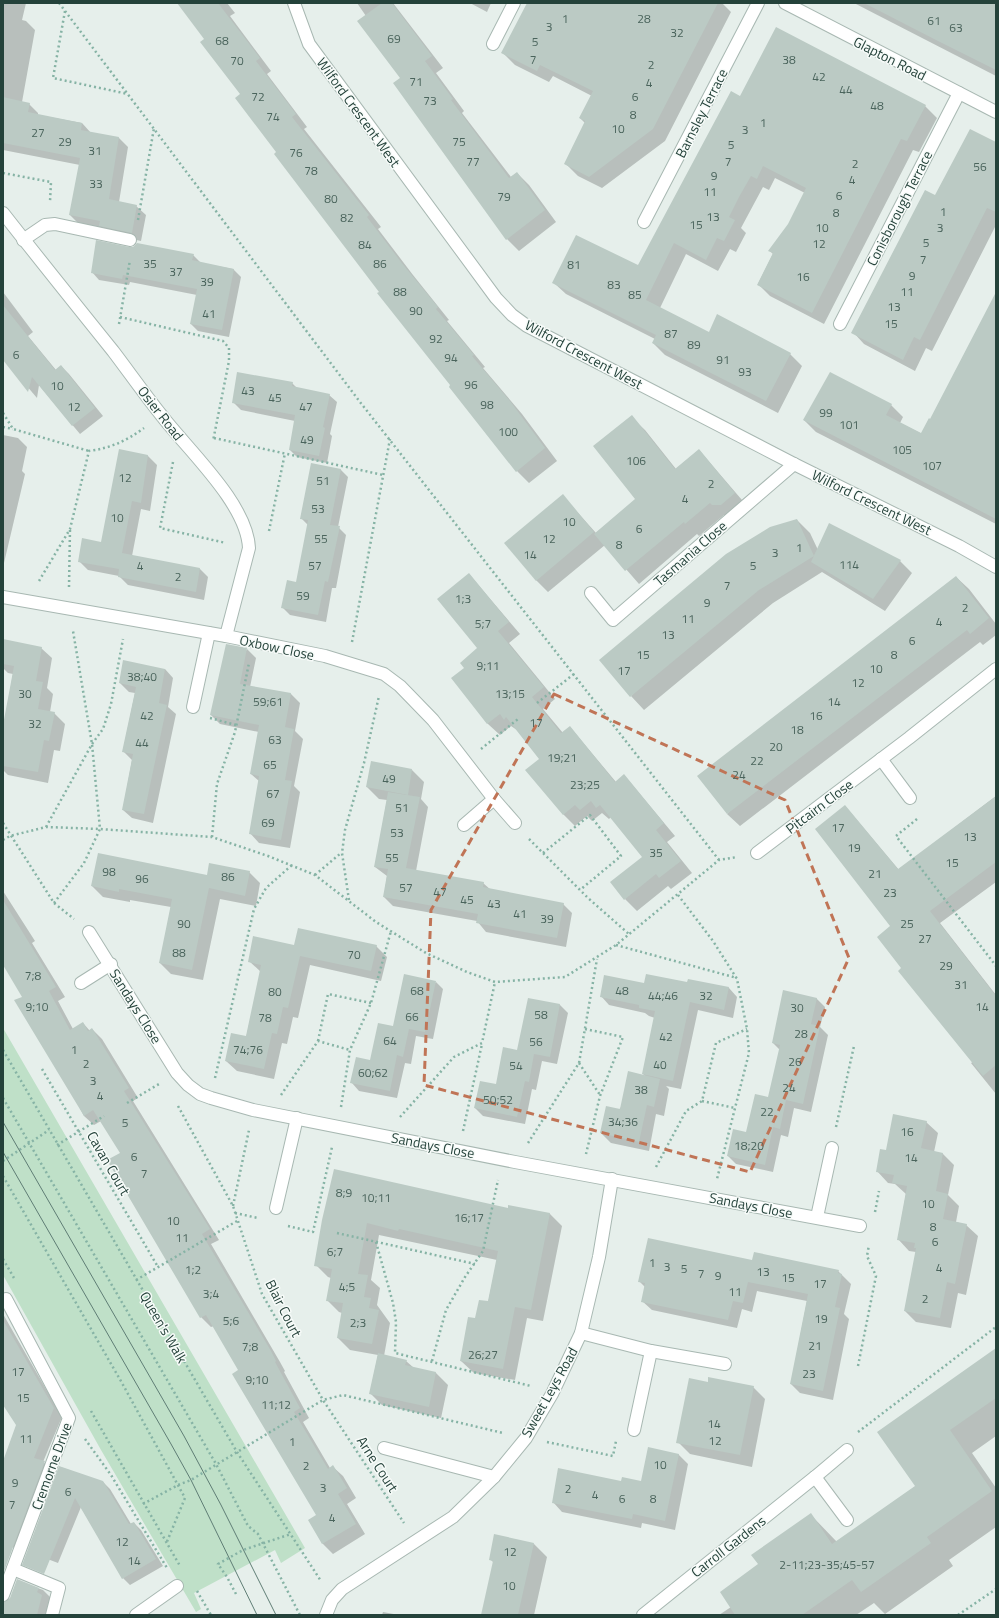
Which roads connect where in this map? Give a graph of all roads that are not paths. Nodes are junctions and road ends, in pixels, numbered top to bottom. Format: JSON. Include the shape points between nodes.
{"nodes":[{"id":1,"x":294,"y":3,"type":"edge"},
{"id":2,"x":514,"y":3,"type":"edge"},
{"id":3,"x":758,"y":3,"type":"edge"},
{"id":4,"x":785,"y":3,"type":"edge"},
{"id":5,"x":493,"y":44,"type":"dead end"},
{"id":6,"x":959,"y":93,"type":"junction"},
{"id":7,"x":996,"y":112,"type":"edge"},
{"id":8,"x":3,"y":213,"type":"edge"},
{"id":9,"x":644,"y":222,"type":"dead end"},
{"id":10,"x":23,"y":240,"type":"junction"},
{"id":11,"x":130,"y":240,"type":"dead end"},
{"id":12,"x":840,"y":324,"type":"dead end"},
{"id":13,"x":794,"y":464,"type":"junction"},
{"id":14,"x":996,"y":567,"type":"edge"},
{"id":15,"x":591,"y":593,"type":"dead end"},
{"id":16,"x":3,"y":597,"type":"edge"},
{"id":17,"x":209,"y":633,"type":"junction"},
{"id":18,"x":226,"y":636,"type":"junction"},
{"id":19,"x":996,"y":669,"type":"edge"},
{"id":20,"x":193,"y":708,"type":"dead end"},
{"id":21,"x":881,"y":759,"type":"junction"},
{"id":22,"x":910,"y":798,"type":"road end"},
{"id":23,"x":494,"y":800,"type":"junction"},
{"id":24,"x":515,"y":823,"type":"road end"},
{"id":25,"x":464,"y":825,"type":"dead end"},
{"id":26,"x":757,"y":853,"type":"road end"},
{"id":27,"x":89,"y":932,"type":"road end"},
{"id":28,"x":110,"y":964,"type":"junction"},
{"id":29,"x":81,"y":983,"type":"dead end"},
{"id":30,"x":297,"y":1118,"type":"junction"},
{"id":31,"x":832,"y":1148,"type":"road end"},
{"id":32,"x":612,"y":1180,"type":"junction"},
{"id":33,"x":276,"y":1208,"type":"dead end"},
{"id":34,"x":817,"y":1217,"type":"junction"},
{"id":35,"x":860,"y":1226,"type":"dead end"},
{"id":36,"x":6,"y":1299,"type":"dead end"},
{"id":37,"x":581,"y":1333,"type":"junction"},
{"id":38,"x":651,"y":1351,"type":"junction"},
{"id":39,"x":725,"y":1364,"type":"dead end"},
{"id":40,"x":634,"y":1430,"type":"road end"},
{"id":41,"x":384,"y":1448,"type":"dead end"},
{"id":42,"x":847,"y":1450,"type":"road end"},
{"id":43,"x":494,"y":1477,"type":"junction"},
{"id":44,"x":815,"y":1477,"type":"junction"},
{"id":45,"x":847,"y":1520,"type":"dead end"},
{"id":46,"x":13,"y":1569,"type":"junction"},
{"id":47,"x":177,"y":1586,"type":"road end"},
{"id":48,"x":3,"y":1595,"type":"edge"},
{"id":49,"x":326,"y":1614,"type":"edge"},
{"id":50,"x":52,"y":1615,"type":"edge"},
{"id":51,"x":136,"y":1615,"type":"edge"},
{"id":52,"x":643,"y":1615,"type":"edge"}],
"edges":[{"from":1,"to":13,"type":"street","name":"Wilford Crescent West","via":[[309,44],[496,298],[512,314],[527,326]]},
{"from":2,"to":5,"type":"street"},
{"from":3,"to":9,"type":"street","name":"Barnsley Terrace"},
{"from":4,"to":6,"type":"street","name":"Glapton Road"},
{"from":6,"to":7,"type":"street","name":"Glapton Road"},
{"from":6,"to":12,"type":"street","name":"Conisborough Terrace"},
{"from":8,"to":10,"type":"street","name":"Osier Road"},
{"from":10,"to":11,"type":"street","via":[[44,225],[56,224]]},
{"from":10,"to":18,"type":"street","name":"Osier Road","via":[[207,469],[239,514],[249,539],[249,548]]},
{"from":13,"to":14,"type":"street","name":"Wilford Crescent West"},
{"from":13,"to":15,"type":"street","name":"Tasmania Close","via":[[613,620]]},
{"from":16,"to":17,"type":"street","name":"Oxbow Close"},
{"from":17,"to":18,"type":"street","name":"Oxbow Close"},
{"from":17,"to":20,"type":"street"},
{"from":18,"to":23,"type":"street","name":"Oxbow Close","via":[[349,662],[384,674],[400,686],[433,720]]},
{"from":19,"to":21,"type":"street","name":"Pitcairn Close"},
{"from":21,"to":22,"type":"street"},
{"from":21,"to":26,"type":"street","name":"Pitcairn Close"},
{"from":23,"to":24,"type":"street","name":"Oxbow Close"},
{"from":23,"to":25,"type":"street"},
{"from":27,"to":28,"type":"street","name":"Sandays Close"},
{"from":28,"to":29,"type":"street"},
{"from":28,"to":30,"type":"street","name":"Sandays Close","via":[[177,1073],[200,1094],[253,1110]]},
{"from":30,"to":32,"type":"street","name":"Sandays Close"},
{"from":30,"to":33,"type":"street"},
{"from":31,"to":34,"type":"street"},
{"from":32,"to":34,"type":"street","name":"Sandays Close"},
{"from":32,"to":37,"type":"street","name":"Sweet Leys Road","via":[[599,1257]]},
{"from":34,"to":35,"type":"street","name":"Sandays Close"},
{"from":36,"to":46,"type":"street","name":"Cremorne Drive","via":[[69,1418]]},
{"from":37,"to":38,"type":"street"},
{"from":37,"to":43,"type":"street","name":"Sweet Leys Road","via":[[552,1394],[526,1438]]},
{"from":38,"to":39,"type":"street"},
{"from":38,"to":40,"type":"street"},
{"from":41,"to":43,"type":"street"},
{"from":42,"to":44,"type":"street","name":"Carroll Gardens"},
{"from":43,"to":49,"type":"street","name":"Sweet Leys Road","via":[[453,1516],[342,1589],[332,1600]]},
{"from":44,"to":45,"type":"street"},
{"from":44,"to":52,"type":"street","name":"Carroll Gardens"},
{"from":46,"to":48,"type":"street","name":"Cremorne Drive"},
{"from":46,"to":50,"type":"street","via":[[58,1588]]},
{"from":47,"to":51,"type":"street"}]}
